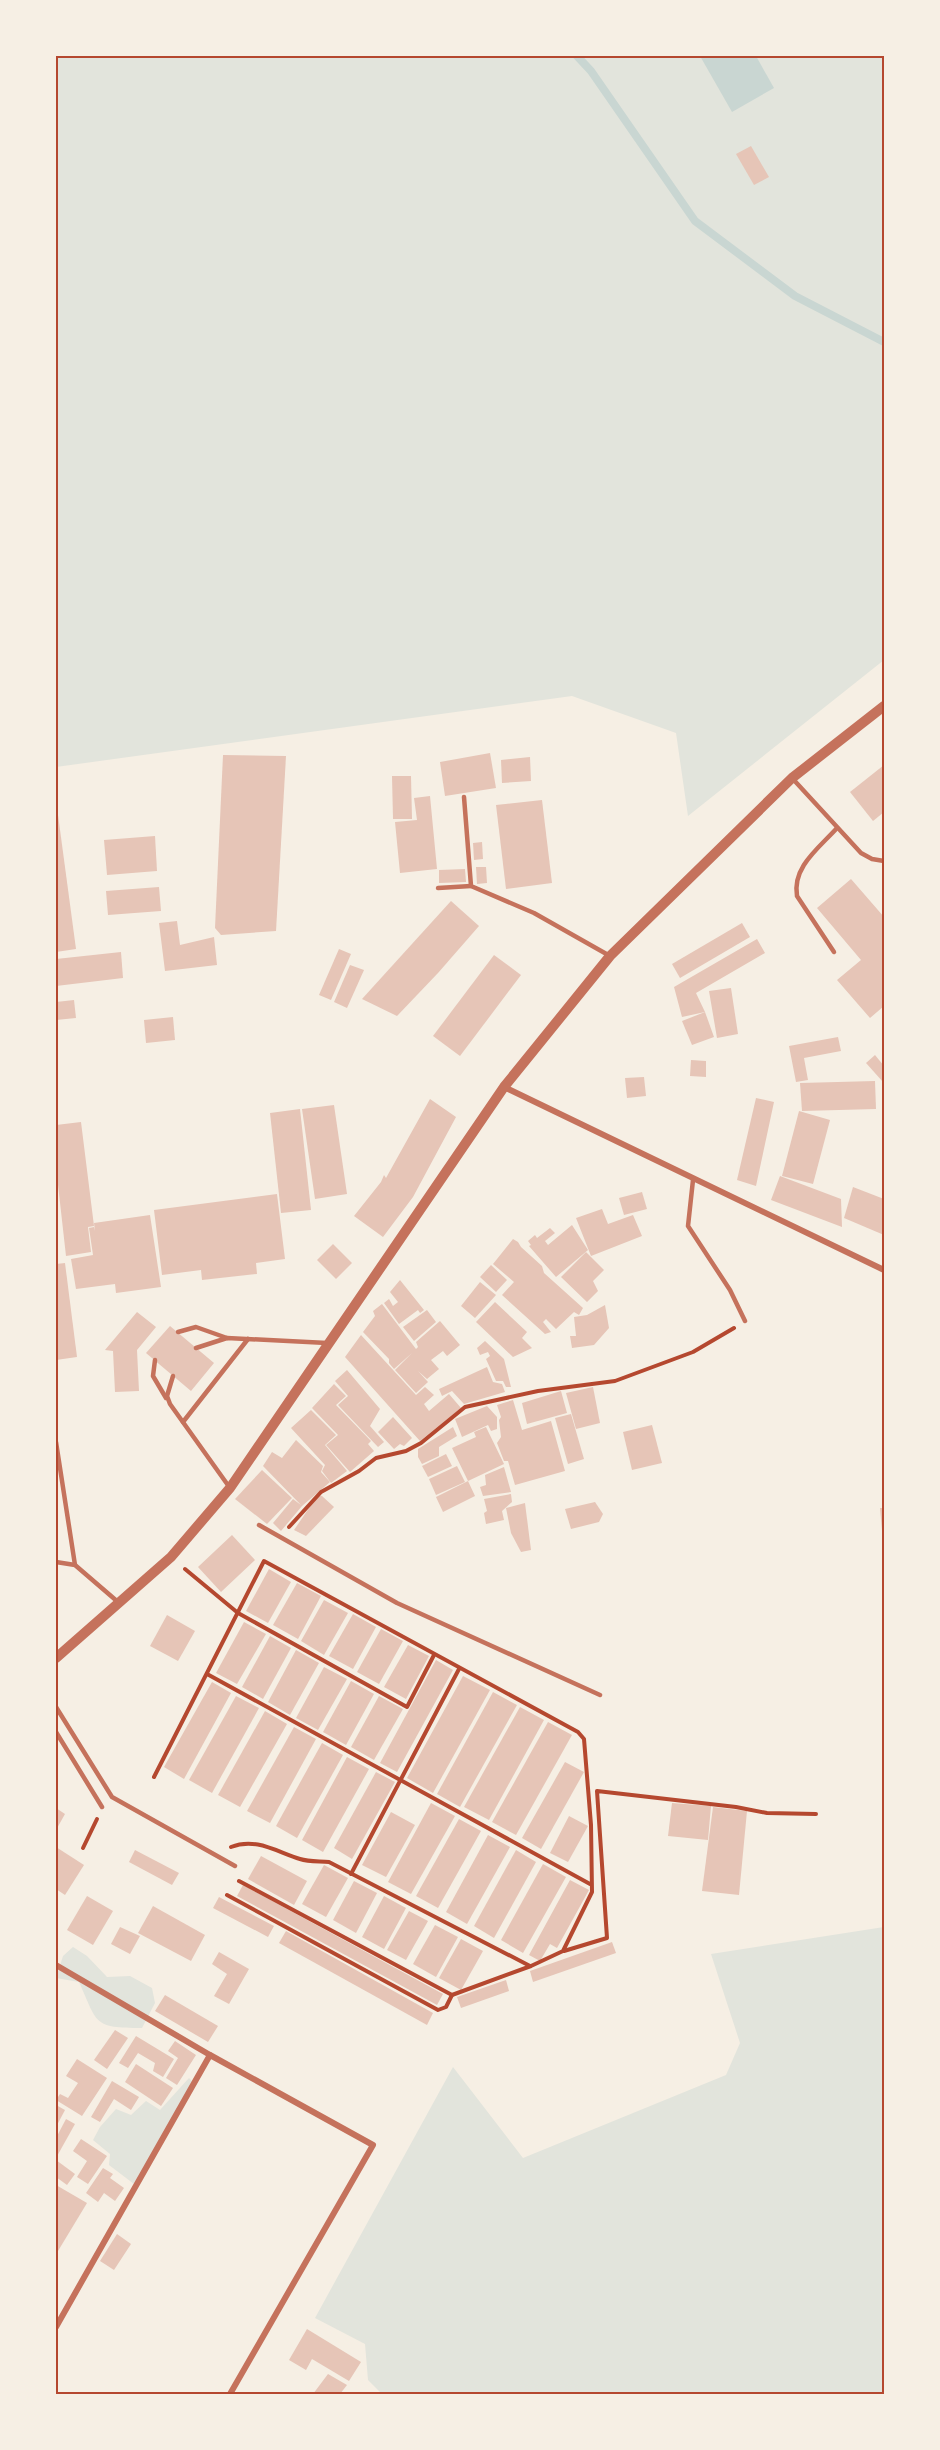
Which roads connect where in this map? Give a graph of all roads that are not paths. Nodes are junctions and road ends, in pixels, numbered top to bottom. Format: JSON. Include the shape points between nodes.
{"nodes":[{"id":1,"x":885,"y":706,"type":"edge"},
{"id":2,"x":792,"y":777,"type":"junction"},
{"id":3,"x":464,"y":797,"type":"dead end"},
{"id":4,"x":837,"y":828,"type":"junction"},
{"id":5,"x":885,"y":861,"type":"edge"},
{"id":6,"x":471,"y":886,"type":"junction"},
{"id":7,"x":438,"y":888,"type":"dead end"},
{"id":8,"x":834,"y":951,"type":"dead end"},
{"id":9,"x":610,"y":956,"type":"junction"},
{"id":10,"x":504,"y":1087,"type":"junction"},
{"id":11,"x":693,"y":1180,"type":"junction"},
{"id":12,"x":885,"y":1270,"type":"edge"},
{"id":13,"x":746,"y":1321,"type":"road end"},
{"id":14,"x":178,"y":1332,"type":"dead end"},
{"id":15,"x":227,"y":1338,"type":"junction"},
{"id":16,"x":248,"y":1339,"type":"junction"},
{"id":17,"x":329,"y":1344,"type":"junction"},
{"id":18,"x":196,"y":1348,"type":"dead end"},
{"id":19,"x":154,"y":1360,"type":"dead end"},
{"id":20,"x":173,"y":1376,"type":"dead end"},
{"id":21,"x":170,"y":1404,"type":"junction"},
{"id":22,"x":183,"y":1422,"type":"junction"},
{"id":23,"x":56,"y":1442,"type":"edge"},
{"id":24,"x":230,"y":1488,"type":"junction"},
{"id":25,"x":259,"y":1525,"type":"dead end"},
{"id":26,"x":56,"y":1562,"type":"edge"},
{"id":27,"x":75,"y":1565,"type":"junction"},
{"id":28,"x":118,"y":1602,"type":"junction"},
{"id":29,"x":56,"y":1659,"type":"edge"},
{"id":30,"x":600,"y":1695,"type":"dead end"},
{"id":31,"x":56,"y":1707,"type":"edge"},
{"id":32,"x":56,"y":1732,"type":"edge"},
{"id":33,"x":102,"y":1807,"type":"road end"},
{"id":34,"x":235,"y":1866,"type":"dead end"},
{"id":35,"x":56,"y":1965,"type":"edge"},
{"id":36,"x":210,"y":2055,"type":"junction"},
{"id":37,"x":56,"y":2328,"type":"edge"},
{"id":38,"x":230,"y":2394,"type":"edge"}],
"edges":[{"from":1,"to":2,"type":"street"},
{"from":2,"to":4,"type":"lane"},
{"from":2,"to":9,"type":"street"},
{"from":3,"to":6,"type":"lane"},
{"from":4,"to":5,"type":"lane","via":[[861,853]]},
{"from":4,"to":8,"type":"lane","via":[[799,870],[795,885],[797,896]]},
{"from":6,"to":7,"type":"lane"},
{"from":6,"to":9,"type":"lane","via":[[534,913]]},
{"from":9,"to":10,"type":"street"},
{"from":10,"to":11,"type":"street"},
{"from":10,"to":17,"type":"street"},
{"from":11,"to":12,"type":"street"},
{"from":11,"to":13,"type":"lane","via":[[688,1226]]},
{"from":14,"to":15,"type":"lane","via":[[196,1327]]},
{"from":15,"to":16,"type":"lane"},
{"from":15,"to":18,"type":"lane"},
{"from":16,"to":17,"type":"lane"},
{"from":16,"to":22,"type":"lane"},
{"from":17,"to":24,"type":"street"},
{"from":19,"to":21,"type":"lane","via":[[153,1376]]},
{"from":20,"to":21,"type":"lane","via":[[167,1396]]},
{"from":21,"to":22,"type":"lane"},
{"from":22,"to":24,"type":"lane"},
{"from":23,"to":27,"type":"lane"},
{"from":24,"to":28,"type":"street","via":[[171,1557]]},
{"from":25,"to":30,"type":"lane","via":[[397,1602]]},
{"from":26,"to":27,"type":"lane"},
{"from":27,"to":28,"type":"lane"},
{"from":28,"to":29,"type":"street"},
{"from":31,"to":34,"type":"lane","via":[[112,1797]]},
{"from":32,"to":33,"type":"lane"},
{"from":35,"to":36,"type":"street"},
{"from":36,"to":37,"type":"street"},
{"from":36,"to":38,"type":"street","via":[[373,2145]]}]}
